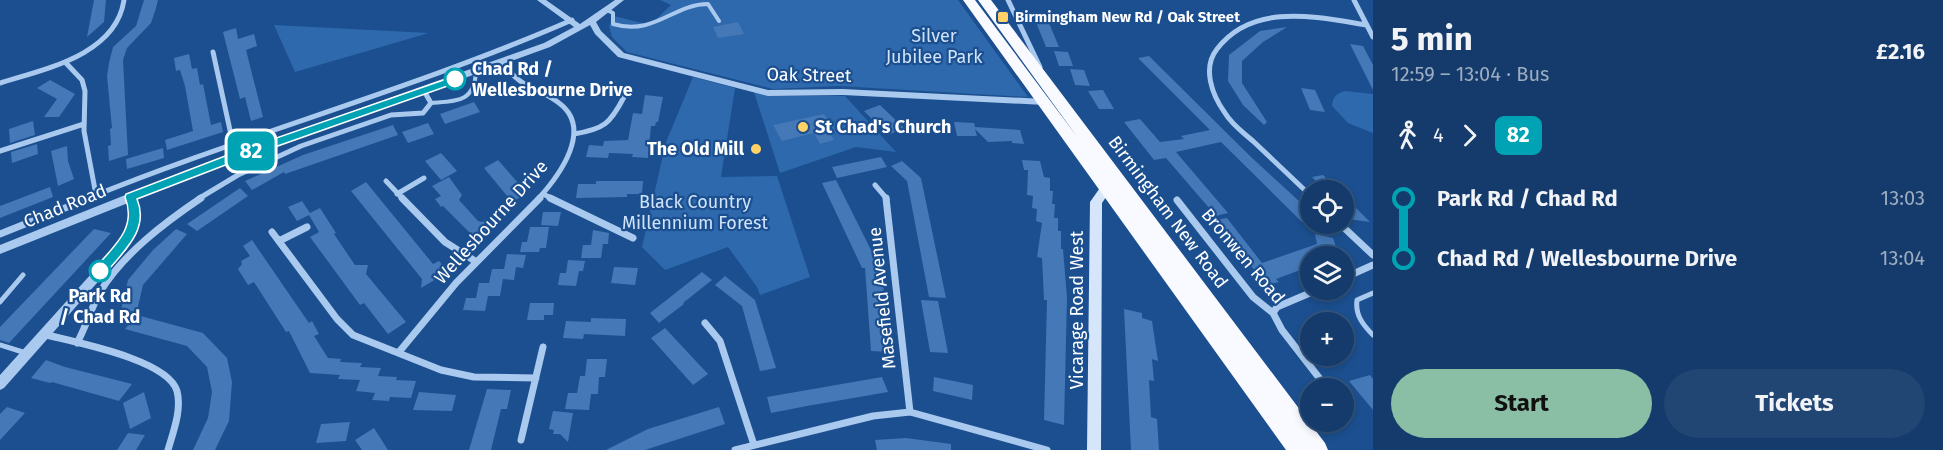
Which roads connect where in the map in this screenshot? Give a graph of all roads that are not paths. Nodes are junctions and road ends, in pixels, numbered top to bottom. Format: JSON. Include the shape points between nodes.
{"nodes":[{"id":1,"x":124,"y":0,"type":"edge"},
{"id":2,"x":541,"y":0,"type":"edge"},
{"id":3,"x":620,"y":0,"type":"edge"},
{"id":4,"x":969,"y":0,"type":"edge"},
{"id":5,"x":984,"y":0,"type":"edge"},
{"id":6,"x":1008,"y":0,"type":"edge"},
{"id":7,"x":1354,"y":0,"type":"edge"},
{"id":8,"x":607,"y":10,"type":"junction"},
{"id":9,"x":572,"y":20,"type":"junction"},
{"id":10,"x":592,"y":21,"type":"junction"},
{"id":11,"x":719,"y":21,"type":"dead end"},
{"id":12,"x":1367,"y":25,"type":"junction"},
{"id":13,"x":581,"y":27,"type":"junction"},
{"id":14,"x":1373,"y":37,"type":"edge"},
{"id":15,"x":213,"y":52,"type":"dead end"},
{"id":16,"x":65,"y":62,"type":"junction"},
{"id":17,"x":503,"y":63,"type":"junction"},
{"id":18,"x":476,"y":72,"type":"junction"},
{"id":19,"x":0,"y":83,"type":"edge"},
{"id":20,"x":424,"y":90,"type":"junction"},
{"id":21,"x":1047,"y":95,"type":"junction"},
{"id":22,"x":624,"y":97,"type":"dead end"},
{"id":23,"x":431,"y":103,"type":"junction"},
{"id":24,"x":84,"y":124,"type":"junction"},
{"id":25,"x":574,"y":134,"type":"junction"},
{"id":26,"x":233,"y":144,"type":"junction"},
{"id":27,"x":0,"y":151,"type":"edge"},
{"id":28,"x":424,"y":178,"type":"dead end"},
{"id":29,"x":386,"y":181,"type":"dead end"},
{"id":30,"x":875,"y":185,"type":"dead end"},
{"id":31,"x":1113,"y":185,"type":"junction"},
{"id":32,"x":1300,"y":186,"type":"edge"},
{"id":33,"x":397,"y":194,"type":"junction"},
{"id":34,"x":543,"y":194,"type":"junction"},
{"id":35,"x":96,"y":195,"type":"junction"},
{"id":36,"x":130,"y":197,"type":"junction"},
{"id":37,"x":1177,"y":200,"type":"dead end"},
{"id":38,"x":307,"y":227,"type":"dead end"},
{"id":39,"x":272,"y":232,"type":"dead end"},
{"id":40,"x":0,"y":234,"type":"edge"},
{"id":41,"x":1351,"y":234,"type":"edge"},
{"id":42,"x":633,"y":238,"type":"dead end"},
{"id":43,"x":279,"y":242,"type":"junction"},
{"id":44,"x":0,"y":250,"type":"edge"},
{"id":45,"x":1373,"y":255,"type":"edge"},
{"id":46,"x":476,"y":261,"type":"junction"},
{"id":47,"x":1373,"y":265,"type":"edge"},
{"id":48,"x":1354,"y":274,"type":"edge"},
{"id":49,"x":23,"y":275,"type":"dead end"},
{"id":50,"x":1373,"y":292,"type":"edge"},
{"id":51,"x":1300,"y":297,"type":"edge"},
{"id":52,"x":0,"y":302,"type":"edge"},
{"id":53,"x":1273,"y":313,"type":"junction"},
{"id":54,"x":705,"y":323,"type":"dead end"},
{"id":55,"x":43,"y":334,"type":"junction"},
{"id":56,"x":1373,"y":335,"type":"edge"},
{"id":57,"x":77,"y":343,"type":"junction"},
{"id":58,"x":0,"y":345,"type":"edge"},
{"id":59,"x":543,"y":347,"type":"dead end"},
{"id":60,"x":399,"y":352,"type":"junction"},
{"id":61,"x":26,"y":353,"type":"junction"},
{"id":62,"x":536,"y":378,"type":"junction"},
{"id":63,"x":1320,"y":378,"type":"edge"},
{"id":64,"x":0,"y":384,"type":"edge"},
{"id":65,"x":910,"y":412,"type":"junction"},
{"id":66,"x":1298,"y":425,"type":"edge"},
{"id":67,"x":521,"y":440,"type":"dead end"},
{"id":68,"x":754,"y":445,"type":"junction"},
{"id":69,"x":168,"y":450,"type":"edge"},
{"id":70,"x":735,"y":450,"type":"edge"},
{"id":71,"x":1047,"y":450,"type":"edge"},
{"id":72,"x":1094,"y":450,"type":"edge"},
{"id":73,"x":1298,"y":450,"type":"edge"},
{"id":74,"x":1318,"y":450,"type":"edge"}],
"edges":[{"from":1,"to":16,"type":"street","via":[[118,23],[88,50]]},
{"from":2,"to":9,"type":"street"},
{"from":3,"to":8,"type":"street","name":"Chad Road"},
{"from":4,"to":21,"type":"highway","name":"Birmingham New Road"},
{"from":5,"to":21,"type":"highway","name":"Birmingham New Road"},
{"from":6,"to":21,"type":"street"},
{"from":7,"to":12,"type":"street"},
{"from":8,"to":10,"type":"street","name":"Chad Road"},
{"from":8,"to":11,"type":"lane","via":[[613,13],[613,24],[624,27],[661,22],[708,4]]},
{"from":9,"to":13,"type":"street"},
{"from":9,"to":26,"type":"street","name":"Chad Road","via":[[512,46]]},
{"from":10,"to":13,"type":"street","name":"Chad Road"},
{"from":10,"to":21,"type":"street","name":"Oak Street","via":[[621,55],[768,93]]},
{"from":12,"to":14,"type":"street"},
{"from":12,"to":32,"type":"street","via":[[1301,17],[1259,19],[1238,26],[1219,43],[1209,61],[1212,87],[1228,118]]},
{"from":13,"to":17,"type":"street","name":"Chad Road"},
{"from":15,"to":26,"type":"street"},
{"from":16,"to":19,"type":"street"},
{"from":16,"to":24,"type":"street","via":[[82,80]]},
{"from":17,"to":18,"type":"street","name":"Chad Road"},
{"from":17,"to":25,"type":"street","via":[[521,83],[556,101],[571,117]]},
{"from":18,"to":20,"type":"street","name":"Chad Road"},
{"from":18,"to":23,"type":"lane","via":[[476,86],[471,94]]},
{"from":20,"to":23,"type":"street"},
{"from":20,"to":36,"type":"street","name":"Chad Road"},
{"from":21,"to":31,"type":"highway","name":"Birmingham New Road"},
{"from":22,"to":25,"type":"street","via":[[612,122],[599,131]]},
{"from":23,"to":57,"type":"street","via":[[423,113],[393,114],[264,160],[188,204],[136,250],[104,287]]},
{"from":24,"to":27,"type":"street"},
{"from":24,"to":35,"type":"street"},
{"from":25,"to":34,"type":"street","name":"Wellesbourne Drive","via":[[566,161]]},
{"from":26,"to":35,"type":"street","name":"Chad Road"},
{"from":28,"to":33,"type":"street"},
{"from":29,"to":33,"type":"street"},
{"from":30,"to":65,"type":"street","name":"Masefield Avenue","via":[[887,199]]},
{"from":31,"to":66,"type":"highway","name":"Birmingham New Road"},
{"from":31,"to":72,"type":"main road","name":"Vicarage Road West","via":[[1096,202]]},
{"from":33,"to":46,"type":"street","via":[[445,242]]},
{"from":34,"to":42,"type":"street"},
{"from":34,"to":46,"type":"street","name":"Wellesbourne Drive"},
{"from":35,"to":40,"type":"street","name":"Chad Road"},
{"from":36,"to":44,"type":"street","name":"Chad Road"},
{"from":36,"to":55,"type":"street","via":[[135,208],[131,234]]},
{"from":37,"to":53,"type":"street","name":"Bronwen Road","via":[[1253,297]]},
{"from":38,"to":43,"type":"street"},
{"from":39,"to":43,"type":"street"},
{"from":41,"to":45,"type":"street"},
{"from":43,"to":60,"type":"street","via":[[353,335]]},
{"from":46,"to":60,"type":"street","name":"Wellesbourne Drive"},
{"from":47,"to":48,"type":"street"},
{"from":49,"to":52,"type":"lane"},
{"from":50,"to":56,"type":"lane","via":[[1357,300],[1356,305],[1363,325]]},
{"from":51,"to":53,"type":"street","via":[[1277,307]]},
{"from":53,"to":63,"type":"street","name":"Bronwen Road"},
{"from":54,"to":68,"type":"street","via":[[720,341]]},
{"from":55,"to":57,"type":"street"},
{"from":55,"to":61,"type":"street"},
{"from":57,"to":69,"type":"street","via":[[155,367],[173,382],[179,407]]},
{"from":58,"to":61,"type":"lane"},
{"from":59,"to":62,"type":"street"},
{"from":60,"to":62,"type":"street","via":[[441,370],[474,377]]},
{"from":61,"to":64,"type":"street"},
{"from":62,"to":67,"type":"street"},
{"from":65,"to":68,"type":"street","via":[[873,416]]},
{"from":65,"to":71,"type":"street"},
{"from":66,"to":73,"type":"highway","name":"Birmingham New Road"},
{"from":66,"to":74,"type":"highway","name":"Birmingham New Road"},
{"from":68,"to":70,"type":"street"}]}
